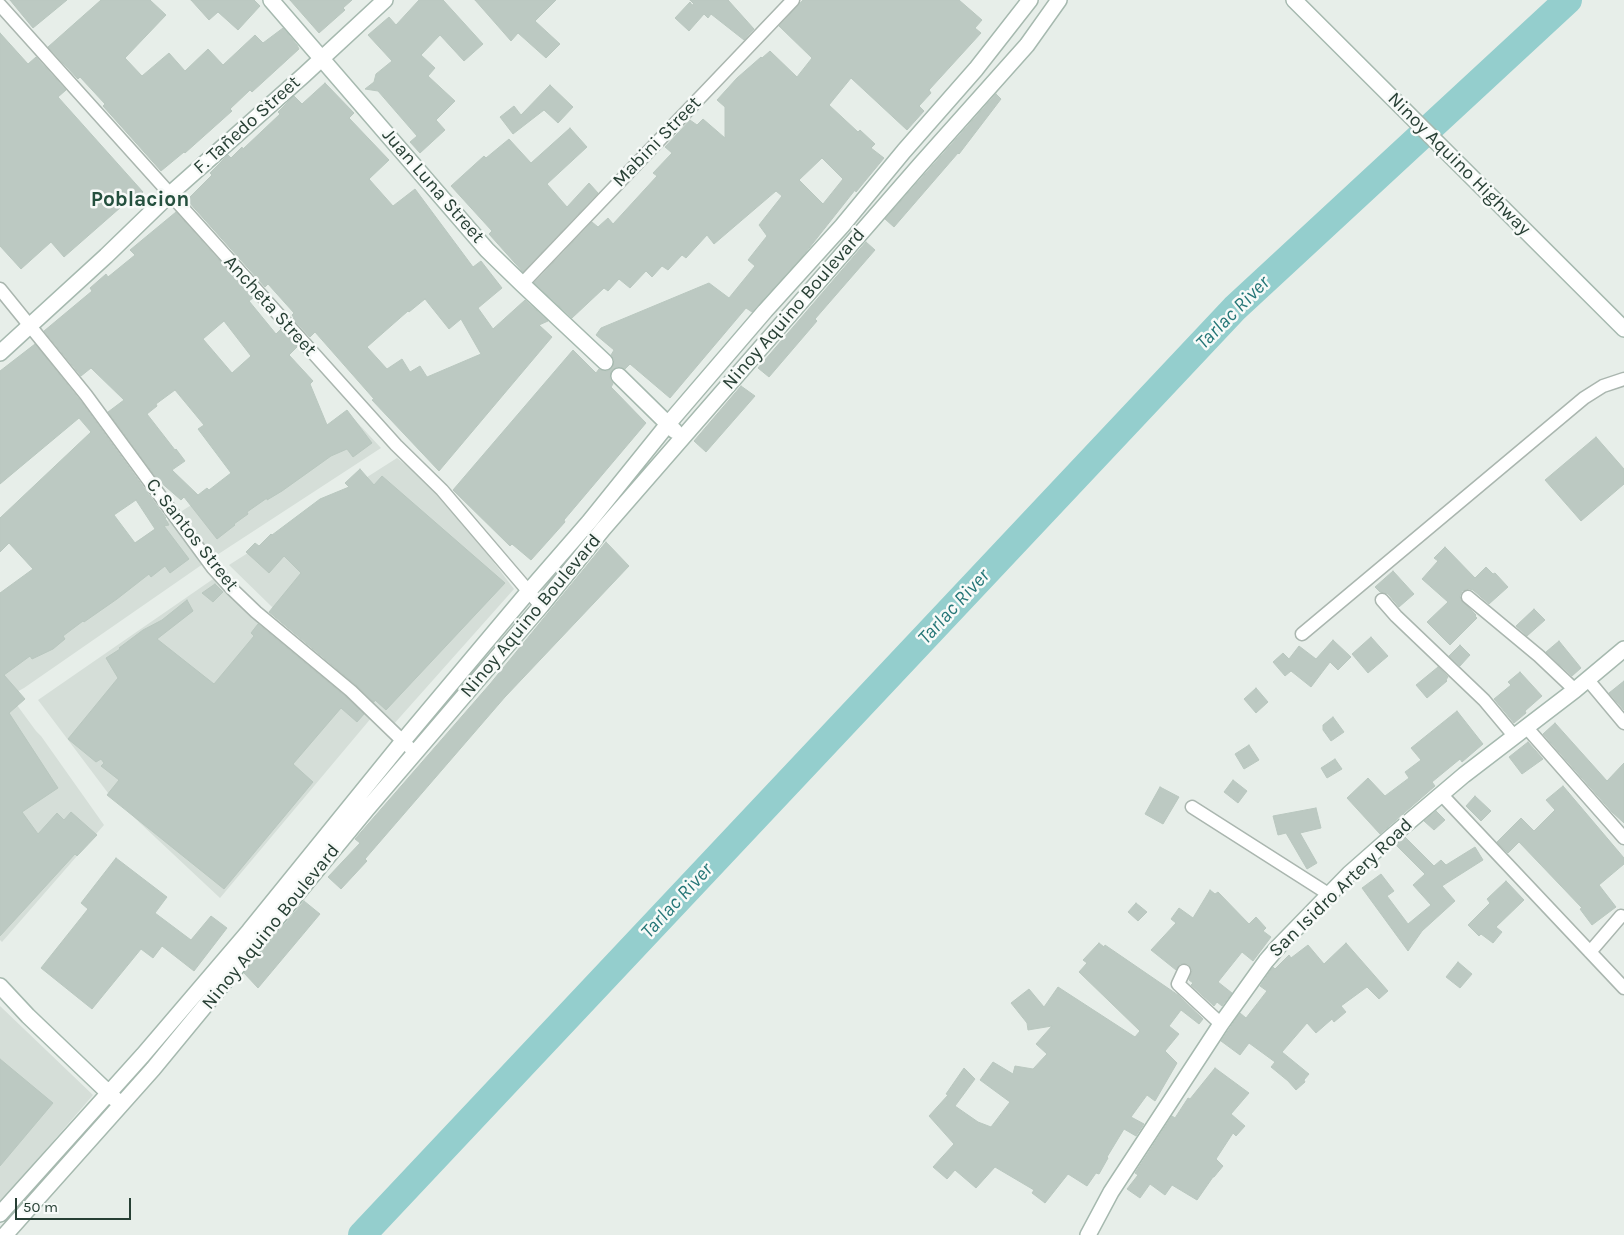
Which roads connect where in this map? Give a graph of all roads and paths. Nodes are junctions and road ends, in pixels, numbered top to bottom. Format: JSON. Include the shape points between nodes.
{"nodes":[{"id":1,"x":271,"y":0,"type":"edge"},
{"id":2,"x":385,"y":0,"type":"edge"},
{"id":3,"x":793,"y":0,"type":"edge"},
{"id":4,"x":1030,"y":0,"type":"edge"},
{"id":5,"x":1059,"y":0,"type":"edge"},
{"id":6,"x":1294,"y":0,"type":"edge"},
{"id":7,"x":0,"y":5,"type":"edge"},
{"id":8,"x":322,"y":58,"type":"junction"},
{"id":9,"x":170,"y":194,"type":"junction"},
{"id":10,"x":522,"y":284,"type":"junction"},
{"id":11,"x":0,"y":289,"type":"edge"},
{"id":12,"x":30,"y":326,"type":"junction"},
{"id":13,"x":1624,"y":329,"type":"edge"},
{"id":14,"x":0,"y":353,"type":"edge"},
{"id":15,"x":605,"y":362,"type":"dead end"},
{"id":16,"x":619,"y":376,"type":"dead end"},
{"id":17,"x":1624,"y":379,"type":"edge"},
{"id":18,"x":668,"y":424,"type":"junction"},
{"id":19,"x":683,"y":439,"type":"junction"},
{"id":20,"x":528,"y":592,"type":"junction"},
{"id":21,"x":1468,"y":597,"type":"dead end"},
{"id":22,"x":1382,"y":600,"type":"dead end"},
{"id":23,"x":541,"y":606,"type":"junction"},
{"id":24,"x":1302,"y":634,"type":"dead end"},
{"id":25,"x":1624,"y":649,"type":"edge"},
{"id":26,"x":1588,"y":680,"type":"junction"},
{"id":27,"x":1575,"y":690,"type":"junction"},
{"id":28,"x":1624,"y":723,"type":"edge"},
{"id":29,"x":1521,"y":732,"type":"junction"},
{"id":30,"x":403,"y":740,"type":"junction"},
{"id":31,"x":415,"y":753,"type":"junction"},
{"id":32,"x":1441,"y":794,"type":"junction"},
{"id":33,"x":1192,"y":807,"type":"dead end"},
{"id":34,"x":1624,"y":838,"type":"edge"},
{"id":35,"x":1330,"y":894,"type":"junction"},
{"id":36,"x":1621,"y":916,"type":"dead end"},
{"id":37,"x":1590,"y":952,"type":"junction"},
{"id":38,"x":1184,"y":971,"type":"dead end"},
{"id":39,"x":0,"y":986,"type":"edge"},
{"id":40,"x":1624,"y":988,"type":"edge"},
{"id":41,"x":1221,"y":1024,"type":"junction"},
{"id":42,"x":108,"y":1093,"type":"junction"},
{"id":43,"x":122,"y":1105,"type":"junction"},
{"id":44,"x":0,"y":1214,"type":"edge"},
{"id":45,"x":5,"y":1235,"type":"edge"},
{"id":46,"x":1088,"y":1235,"type":"edge"}],
"edges":[{"from":1,"to":8,"type":"main road","name":"Juan Luna Street"},
{"from":2,"to":8,"type":"main road","name":"F. Tañedo Street"},
{"from":3,"to":10,"type":"street","name":"Mabini Street"},
{"from":4,"to":18,"type":"main road","name":"Ninoy Aquino Boulevard","via":[[976,69],[842,226]]},
{"from":5,"to":19,"type":"main road","name":"Ninoy Aquino Boulevard","via":[[1027,45]]},
{"from":6,"to":13,"type":"main road","name":"Ninoy Aquino Highway"},
{"from":7,"to":9,"type":"street","name":"Ancheta Street"},
{"from":8,"to":9,"type":"main road","name":"F. Tañedo Street"},
{"from":8,"to":10,"type":"main road","name":"Juan Luna Street","via":[[487,250]]},
{"from":9,"to":12,"type":"main road","name":"F. Tañedo Street"},
{"from":9,"to":20,"type":"street","name":"Ancheta Street","via":[[396,445],[442,490]]},
{"from":10,"to":15,"type":"main road","name":"Juan Luna Street"},
{"from":11,"to":12,"type":"street","name":"C. Santos Street"},
{"from":12,"to":14,"type":"main road","name":"F. Tañedo Street"},
{"from":12,"to":30,"type":"street","name":"C. Santos Street","via":[[86,395],[219,575],[256,612]]},
{"from":16,"to":18,"type":"main road"},
{"from":17,"to":24,"type":"street","via":[[1603,386],[1584,398]]},
{"from":18,"to":19,"type":"main road"},
{"from":18,"to":20,"type":"main road","name":"Ninoy Aquino Boulevard"},
{"from":19,"to":23,"type":"main road","name":"Ninoy Aquino Boulevard"},
{"from":20,"to":23,"type":"street","name":"Ancheta Street"},
{"from":20,"to":30,"type":"main road","name":"Ninoy Aquino Boulevard"},
{"from":21,"to":27,"type":"street"},
{"from":22,"to":29,"type":"street"},
{"from":23,"to":31,"type":"main road","name":"Ninoy Aquino Boulevard"},
{"from":25,"to":26,"type":"main road","name":"San Isidro Artery Road"},
{"from":26,"to":27,"type":"main road","name":"San Isidro Artery Road"},
{"from":26,"to":28,"type":"street"},
{"from":27,"to":29,"type":"main road","name":"San Isidro Artery Road"},
{"from":29,"to":32,"type":"main road","name":"San Isidro Artery Road"},
{"from":29,"to":34,"type":"street"},
{"from":30,"to":31,"type":"street","name":"C. Santos Street"},
{"from":30,"to":42,"type":"main road","name":"Ninoy Aquino Boulevard","via":[[249,931]]},
{"from":31,"to":43,"type":"main road","name":"Ninoy Aquino Boulevard"},
{"from":32,"to":35,"type":"main road","name":"San Isidro Artery Road"},
{"from":32,"to":37,"type":"street"},
{"from":33,"to":35,"type":"street"},
{"from":35,"to":41,"type":"main road","name":"San Isidro Artery Road","via":[[1266,961]]},
{"from":36,"to":37,"type":"street"},
{"from":37,"to":40,"type":"street"},
{"from":38,"to":41,"type":"street","via":[[1178,984]]},
{"from":39,"to":42,"type":"main road"},
{"from":41,"to":46,"type":"main road","name":"San Isidro Artery Road","via":[[1111,1192]]},
{"from":42,"to":43,"type":"main road"},
{"from":42,"to":44,"type":"main road","name":"Ninoy Aquino Boulevard"},
{"from":43,"to":45,"type":"main road","name":"Ninoy Aquino Boulevard"}]}
